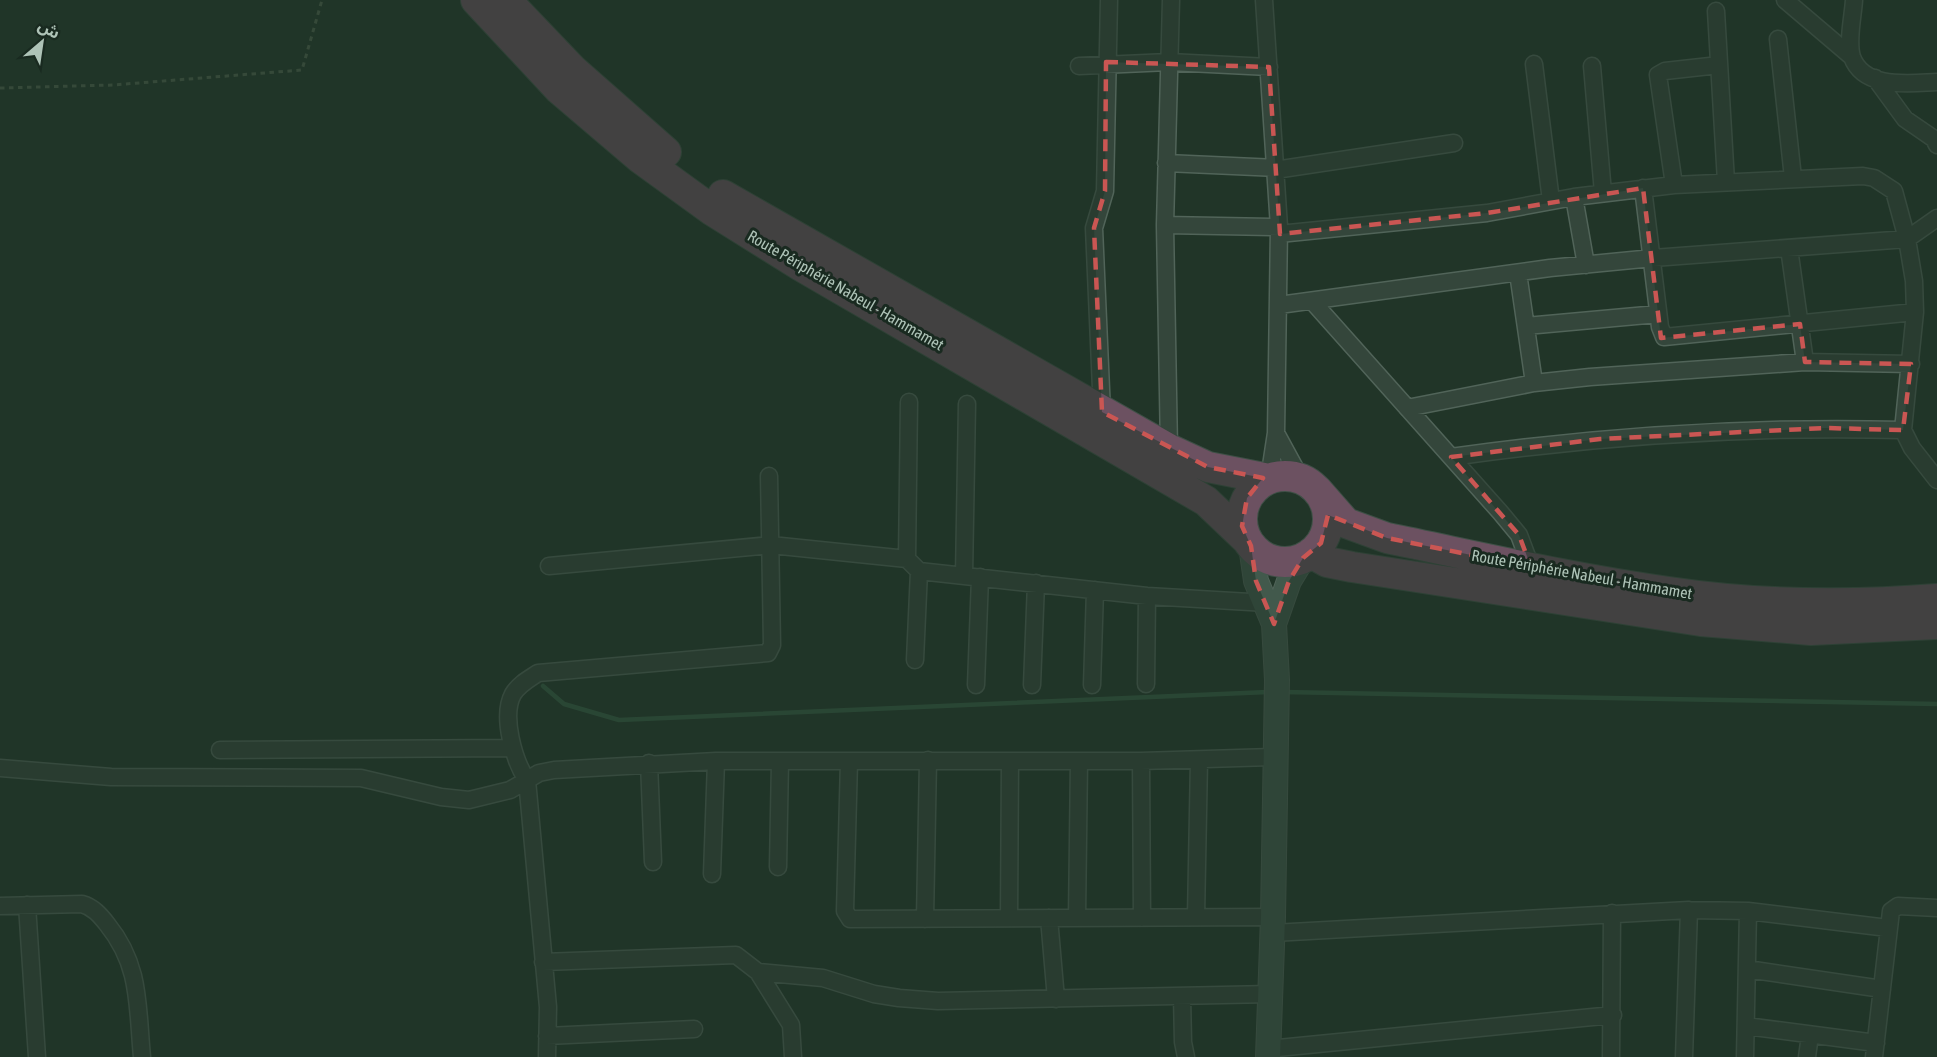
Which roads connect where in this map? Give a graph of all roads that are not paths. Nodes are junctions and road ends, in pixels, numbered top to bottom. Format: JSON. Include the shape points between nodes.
{"nodes":[{"id":1,"x":476,"y":0,"type":"edge"},
{"id":2,"x":507,"y":0,"type":"edge"},
{"id":3,"x":1109,"y":0,"type":"edge"},
{"id":4,"x":1171,"y":0,"type":"edge"},
{"id":5,"x":1264,"y":0,"type":"edge"},
{"id":6,"x":1785,"y":0,"type":"edge"},
{"id":7,"x":1854,"y":0,"type":"edge"},
{"id":8,"x":1716,"y":11,"type":"dead end"},
{"id":9,"x":1778,"y":39,"type":"dead end"},
{"id":10,"x":1852,"y":57,"type":"junction"},
{"id":11,"x":1106,"y":62,"type":"junction"},
{"id":12,"x":1169,"y":62,"type":"junction"},
{"id":13,"x":1534,"y":64,"type":"dead end"},
{"id":14,"x":1719,"y":64,"type":"junction"},
{"id":15,"x":1079,"y":66,"type":"dead end"},
{"id":16,"x":1592,"y":66,"type":"dead end"},
{"id":17,"x":1269,"y":67,"type":"junction"},
{"id":18,"x":1875,"y":78,"type":"junction"},
{"id":19,"x":1937,"y":82,"type":"edge"},
{"id":20,"x":1936,"y":140,"type":"edge"},
{"id":21,"x":1454,"y":143,"type":"dead end"},
{"id":22,"x":1166,"y":163,"type":"junction"},
{"id":23,"x":1275,"y":169,"type":"junction"},
{"id":24,"x":1793,"y":178,"type":"junction"},
{"id":25,"x":1726,"y":182,"type":"junction"},
{"id":26,"x":1674,"y":185,"type":"junction"},
{"id":27,"x":1643,"y":188,"type":"junction"},
{"id":28,"x":1602,"y":193,"type":"junction"},
{"id":29,"x":1574,"y":197,"type":"junction"},
{"id":30,"x":1551,"y":201,"type":"junction"},
{"id":31,"x":1937,"y":218,"type":"edge"},
{"id":32,"x":1165,"y":225,"type":"junction"},
{"id":33,"x":1279,"y":230,"type":"junction"},
{"id":34,"x":1907,"y":239,"type":"junction"},
{"id":35,"x":1789,"y":248,"type":"junction"},
{"id":36,"x":1653,"y":258,"type":"junction"},
{"id":37,"x":1586,"y":265,"type":"junction"},
{"id":38,"x":1518,"y":273,"type":"junction"},
{"id":39,"x":1312,"y":301,"type":"junction"},
{"id":40,"x":1279,"y":305,"type":"junction"},
{"id":41,"x":1915,"y":312,"type":"junction"},
{"id":42,"x":1658,"y":314,"type":"junction"},
{"id":43,"x":1800,"y":324,"type":"junction"},
{"id":44,"x":1526,"y":326,"type":"junction"},
{"id":45,"x":1805,"y":362,"type":"junction"},
{"id":46,"x":1911,"y":364,"type":"junction"},
{"id":47,"x":1534,"y":383,"type":"junction"},
{"id":48,"x":909,"y":402,"type":"dead end"},
{"id":49,"x":967,"y":404,"type":"dead end"},
{"id":50,"x":1407,"y":408,"type":"junction"},
{"id":51,"x":1102,"y":412,"type":"junction"},
{"id":52,"x":1903,"y":430,"type":"junction"},
{"id":53,"x":1276,"y":433,"type":"junction"},
{"id":54,"x":1169,"y":449,"type":"junction"},
{"id":55,"x":1451,"y":457,"type":"junction"},
{"id":56,"x":769,"y":476,"type":"dead end"},
{"id":57,"x":1269,"y":479,"type":"junction"},
{"id":58,"x":1937,"y":480,"type":"edge"},
{"id":59,"x":1309,"y":485,"type":"junction"},
{"id":60,"x":1249,"y":543,"type":"junction"},
{"id":61,"x":771,"y":545,"type":"junction"},
{"id":62,"x":1307,"y":556,"type":"junction"},
{"id":63,"x":913,"y":565,"type":"junction"},
{"id":64,"x":549,"y":566,"type":"dead end"},
{"id":65,"x":1531,"y":567,"type":"junction"},
{"id":66,"x":972,"y":577,"type":"junction"},
{"id":67,"x":1035,"y":583,"type":"junction"},
{"id":68,"x":1095,"y":590,"type":"junction"},
{"id":69,"x":1147,"y":596,"type":"junction"},
{"id":70,"x":1937,"y":599,"type":"edge"},
{"id":71,"x":1271,"y":614,"type":"junction"},
{"id":72,"x":1937,"y":624,"type":"edge"},
{"id":73,"x":915,"y":660,"type":"dead end"},
{"id":74,"x":1146,"y":684,"type":"dead end"},
{"id":75,"x":976,"y":685,"type":"dead end"},
{"id":76,"x":1032,"y":685,"type":"dead end"},
{"id":77,"x":1092,"y":685,"type":"dead end"},
{"id":78,"x":512,"y":748,"type":"junction"},
{"id":79,"x":220,"y":750,"type":"dead end"},
{"id":80,"x":1275,"y":757,"type":"junction"},
{"id":81,"x":928,"y":760,"type":"junction"},
{"id":82,"x":1199,"y":760,"type":"junction"},
{"id":83,"x":716,"y":761,"type":"junction"},
{"id":84,"x":780,"y":761,"type":"junction"},
{"id":85,"x":849,"y":761,"type":"junction"},
{"id":86,"x":1010,"y":761,"type":"junction"},
{"id":87,"x":1079,"y":761,"type":"junction"},
{"id":88,"x":1141,"y":761,"type":"junction"},
{"id":89,"x":649,"y":763,"type":"junction"},
{"id":90,"x":0,"y":768,"type":"edge"},
{"id":91,"x":527,"y":780,"type":"junction"},
{"id":92,"x":653,"y":862,"type":"dead end"},
{"id":93,"x":778,"y":867,"type":"dead end"},
{"id":94,"x":712,"y":874,"type":"dead end"},
{"id":95,"x":0,"y":906,"type":"edge"},
{"id":96,"x":27,"y":906,"type":"junction"},
{"id":97,"x":1937,"y":908,"type":"edge"},
{"id":98,"x":1689,"y":910,"type":"junction"},
{"id":99,"x":1748,"y":911,"type":"junction"},
{"id":100,"x":1612,"y":913,"type":"junction"},
{"id":101,"x":1196,"y":917,"type":"junction"},
{"id":102,"x":925,"y":918,"type":"junction"},
{"id":103,"x":1009,"y":918,"type":"junction"},
{"id":104,"x":1049,"y":918,"type":"junction"},
{"id":105,"x":1077,"y":918,"type":"junction"},
{"id":106,"x":1142,"y":918,"type":"junction"},
{"id":107,"x":1273,"y":925,"type":"junction"},
{"id":108,"x":1888,"y":928,"type":"junction"},
{"id":109,"x":543,"y":962,"type":"junction"},
{"id":110,"x":1747,"y":969,"type":"junction"},
{"id":111,"x":758,"y":972,"type":"junction"},
{"id":112,"x":1882,"y":989,"type":"junction"},
{"id":113,"x":1271,"y":994,"type":"junction"},
{"id":114,"x":1182,"y":996,"type":"junction"},
{"id":115,"x":1056,"y":999,"type":"junction"},
{"id":116,"x":1612,"y":1016,"type":"junction"},
{"id":117,"x":1746,"y":1026,"type":"junction"},
{"id":118,"x":694,"y":1029,"type":"dead end"},
{"id":119,"x":1810,"y":1035,"type":"junction"},
{"id":120,"x":547,"y":1036,"type":"junction"},
{"id":121,"x":1875,"y":1050,"type":"edge"},
{"id":122,"x":1268,"y":1053,"type":"edge"},
{"id":123,"x":37,"y":1057,"type":"edge"},
{"id":124,"x":142,"y":1057,"type":"edge"},
{"id":125,"x":548,"y":1057,"type":"edge"},
{"id":126,"x":793,"y":1057,"type":"edge"},
{"id":127,"x":1186,"y":1057,"type":"edge"},
{"id":128,"x":1611,"y":1057,"type":"edge"},
{"id":129,"x":1684,"y":1057,"type":"edge"},
{"id":130,"x":1745,"y":1057,"type":"edge"},
{"id":131,"x":1807,"y":1057,"type":"edge"}],
"edges":[{"from":1,"to":60,"type":"highway","name":"Route Périphérie Nabeul - Hammamet","via":[[559,89],[640,158],[713,211],[1206,501]]},
{"from":2,"to":51,"type":"highway","name":"Route Périphérie Nabeul - Hammamet","via":[[573,70],[712,189]]},
{"from":3,"to":11,"type":"street"},
{"from":4,"to":12,"type":"street"},
{"from":5,"to":17,"type":"street"},
{"from":6,"to":10,"type":"street"},
{"from":7,"to":10,"type":"street"},
{"from":8,"to":14,"type":"street"},
{"from":9,"to":24,"type":"street"},
{"from":10,"to":18,"type":"street"},
{"from":11,"to":12,"type":"street"},
{"from":11,"to":15,"type":"street"},
{"from":11,"to":51,"type":"street","via":[[1105,191],[1094,228]]},
{"from":12,"to":17,"type":"street"},
{"from":12,"to":22,"type":"street"},
{"from":13,"to":30,"type":"street"},
{"from":14,"to":25,"type":"street"},
{"from":14,"to":26,"type":"street","via":[[1658,75]]},
{"from":16,"to":28,"type":"street"},
{"from":17,"to":23,"type":"street"},
{"from":18,"to":19,"type":"street","via":[[1890,84]]},
{"from":18,"to":20,"type":"street","via":[[1905,119]]},
{"from":21,"to":23,"type":"street"},
{"from":22,"to":23,"type":"street"},
{"from":22,"to":32,"type":"street"},
{"from":23,"to":33,"type":"street"},
{"from":24,"to":25,"type":"street"},
{"from":24,"to":34,"type":"street","via":[[1863,176],[1886,184],[1894,191]]},
{"from":25,"to":26,"type":"street"},
{"from":26,"to":27,"type":"street"},
{"from":27,"to":28,"type":"street"},
{"from":27,"to":36,"type":"street"},
{"from":28,"to":29,"type":"street"},
{"from":29,"to":30,"type":"street"},
{"from":29,"to":37,"type":"street"},
{"from":30,"to":33,"type":"street","via":[[1487,213]]},
{"from":31,"to":34,"type":"street"},
{"from":32,"to":33,"type":"street"},
{"from":32,"to":54,"type":"street"},
{"from":33,"to":40,"type":"street"},
{"from":34,"to":35,"type":"street"},
{"from":34,"to":41,"type":"street"},
{"from":35,"to":36,"type":"street"},
{"from":35,"to":43,"type":"street"},
{"from":36,"to":37,"type":"street"},
{"from":36,"to":42,"type":"street"},
{"from":37,"to":38,"type":"street"},
{"from":38,"to":39,"type":"street"},
{"from":38,"to":44,"type":"street"},
{"from":39,"to":40,"type":"street"},
{"from":39,"to":50,"type":"street"},
{"from":40,"to":53,"type":"street"},
{"from":41,"to":43,"type":"street"},
{"from":41,"to":46,"type":"street"},
{"from":42,"to":43,"type":"street","via":[[1664,337]]},
{"from":42,"to":44,"type":"street"},
{"from":43,"to":45,"type":"street"},
{"from":44,"to":47,"type":"street"},
{"from":45,"to":46,"type":"street"},
{"from":45,"to":47,"type":"street"},
{"from":46,"to":52,"type":"street"},
{"from":47,"to":50,"type":"street"},
{"from":48,"to":63,"type":"street"},
{"from":49,"to":66,"type":"street"},
{"from":50,"to":55,"type":"street"},
{"from":51,"to":54,"type":"highway","name":"Route Périphérie Nabeul - Hammamet"},
{"from":52,"to":55,"type":"street","via":[[1825,428],[1599,439]]},
{"from":52,"to":58,"type":"street"},
{"from":53,"to":57,"type":"street"},
{"from":53,"to":59,"type":"street"},
{"from":54,"to":57,"type":"highway","name":"Route Périphérie Nabeul - Hammamet","via":[[1208,467]]},
{"from":55,"to":65,"type":"street","via":[[1519,536]]},
{"from":56,"to":61,"type":"street"},
{"from":57,"to":59,"type":"highway","via":[[1290,476]]},
{"from":57,"to":60,"type":"highway","via":[[1256,487],[1242,511],[1242,526]]},
{"from":59,"to":62,"type":"highway","via":[[1325,502],[1328,516],[1321,543]]},
{"from":59,"to":65,"type":"highway","name":"Route Périphérie Nabeul - Hammamet","via":[[1346,523],[1363,531]]},
{"from":60,"to":62,"type":"highway","via":[[1262,556],[1275,561],[1289,562]]},
{"from":60,"to":71,"type":"street","via":[[1256,581]]},
{"from":61,"to":63,"type":"street"},
{"from":61,"to":64,"type":"street"},
{"from":61,"to":78,"type":"street","via":[[772,645],[768,653],[538,673],[512,696]]},
{"from":62,"to":71,"type":"street"},
{"from":62,"to":72,"type":"highway","name":"Route Périphérie Nabeul - Hammamet","via":[[1352,567],[1701,621],[1811,630]]},
{"from":63,"to":66,"type":"street"},
{"from":63,"to":73,"type":"street"},
{"from":65,"to":70,"type":"highway","name":"Route Périphérie Nabeul - Hammamet","via":[[1670,592],[1809,604]]},
{"from":66,"to":67,"type":"street"},
{"from":66,"to":75,"type":"street"},
{"from":67,"to":68,"type":"street"},
{"from":67,"to":76,"type":"street"},
{"from":68,"to":69,"type":"street"},
{"from":68,"to":77,"type":"street"},
{"from":69,"to":71,"type":"street"},
{"from":69,"to":74,"type":"street"},
{"from":71,"to":80,"type":"street","via":[[1277,680]]},
{"from":78,"to":79,"type":"street"},
{"from":78,"to":91,"type":"street"},
{"from":80,"to":82,"type":"street"},
{"from":80,"to":107,"type":"street"},
{"from":81,"to":85,"type":"street"},
{"from":81,"to":86,"type":"street"},
{"from":81,"to":102,"type":"street"},
{"from":82,"to":88,"type":"street"},
{"from":82,"to":101,"type":"street"},
{"from":83,"to":84,"type":"street"},
{"from":83,"to":89,"type":"street"},
{"from":83,"to":94,"type":"street"},
{"from":84,"to":85,"type":"street"},
{"from":84,"to":93,"type":"street"},
{"from":85,"to":102,"type":"street","via":[[846,916],[855,920]]},
{"from":86,"to":87,"type":"street"},
{"from":86,"to":103,"type":"street"},
{"from":87,"to":88,"type":"street"},
{"from":87,"to":105,"type":"street"},
{"from":88,"to":106,"type":"street"},
{"from":89,"to":91,"type":"street","via":[[554,770]]},
{"from":89,"to":92,"type":"street"},
{"from":90,"to":91,"type":"street","via":[[111,777],[361,778],[469,800],[498,794]]},
{"from":91,"to":109,"type":"street"},
{"from":95,"to":96,"type":"street"},
{"from":96,"to":123,"type":"street"},
{"from":96,"to":124,"type":"street","via":[[90,906],[112,930],[133,969]]},
{"from":97,"to":108,"type":"street","via":[[1894,907]]},
{"from":98,"to":99,"type":"street"},
{"from":98,"to":100,"type":"street"},
{"from":98,"to":129,"type":"street"},
{"from":99,"to":108,"type":"street"},
{"from":99,"to":110,"type":"street"},
{"from":100,"to":107,"type":"street"},
{"from":100,"to":116,"type":"street"},
{"from":101,"to":106,"type":"street"},
{"from":101,"to":107,"type":"street"},
{"from":102,"to":103,"type":"street"},
{"from":103,"to":104,"type":"street"},
{"from":104,"to":105,"type":"street"},
{"from":104,"to":115,"type":"street"},
{"from":105,"to":106,"type":"street"},
{"from":107,"to":113,"type":"street"},
{"from":108,"to":112,"type":"street"},
{"from":109,"to":111,"type":"street","via":[[736,955]]},
{"from":109,"to":120,"type":"street"},
{"from":110,"to":112,"type":"street"},
{"from":110,"to":117,"type":"street"},
{"from":111,"to":115,"type":"street","via":[[823,978],[899,998]]},
{"from":111,"to":126,"type":"street","via":[[791,1025]]},
{"from":112,"to":121,"type":"street"},
{"from":113,"to":114,"type":"street"},
{"from":113,"to":122,"type":"street"},
{"from":114,"to":115,"type":"street"},
{"from":114,"to":127,"type":"street"},
{"from":116,"to":122,"type":"street"},
{"from":116,"to":128,"type":"street"},
{"from":117,"to":119,"type":"street"},
{"from":117,"to":130,"type":"street"},
{"from":118,"to":120,"type":"street"},
{"from":119,"to":121,"type":"street"},
{"from":119,"to":131,"type":"street"},
{"from":120,"to":125,"type":"street"}]}
